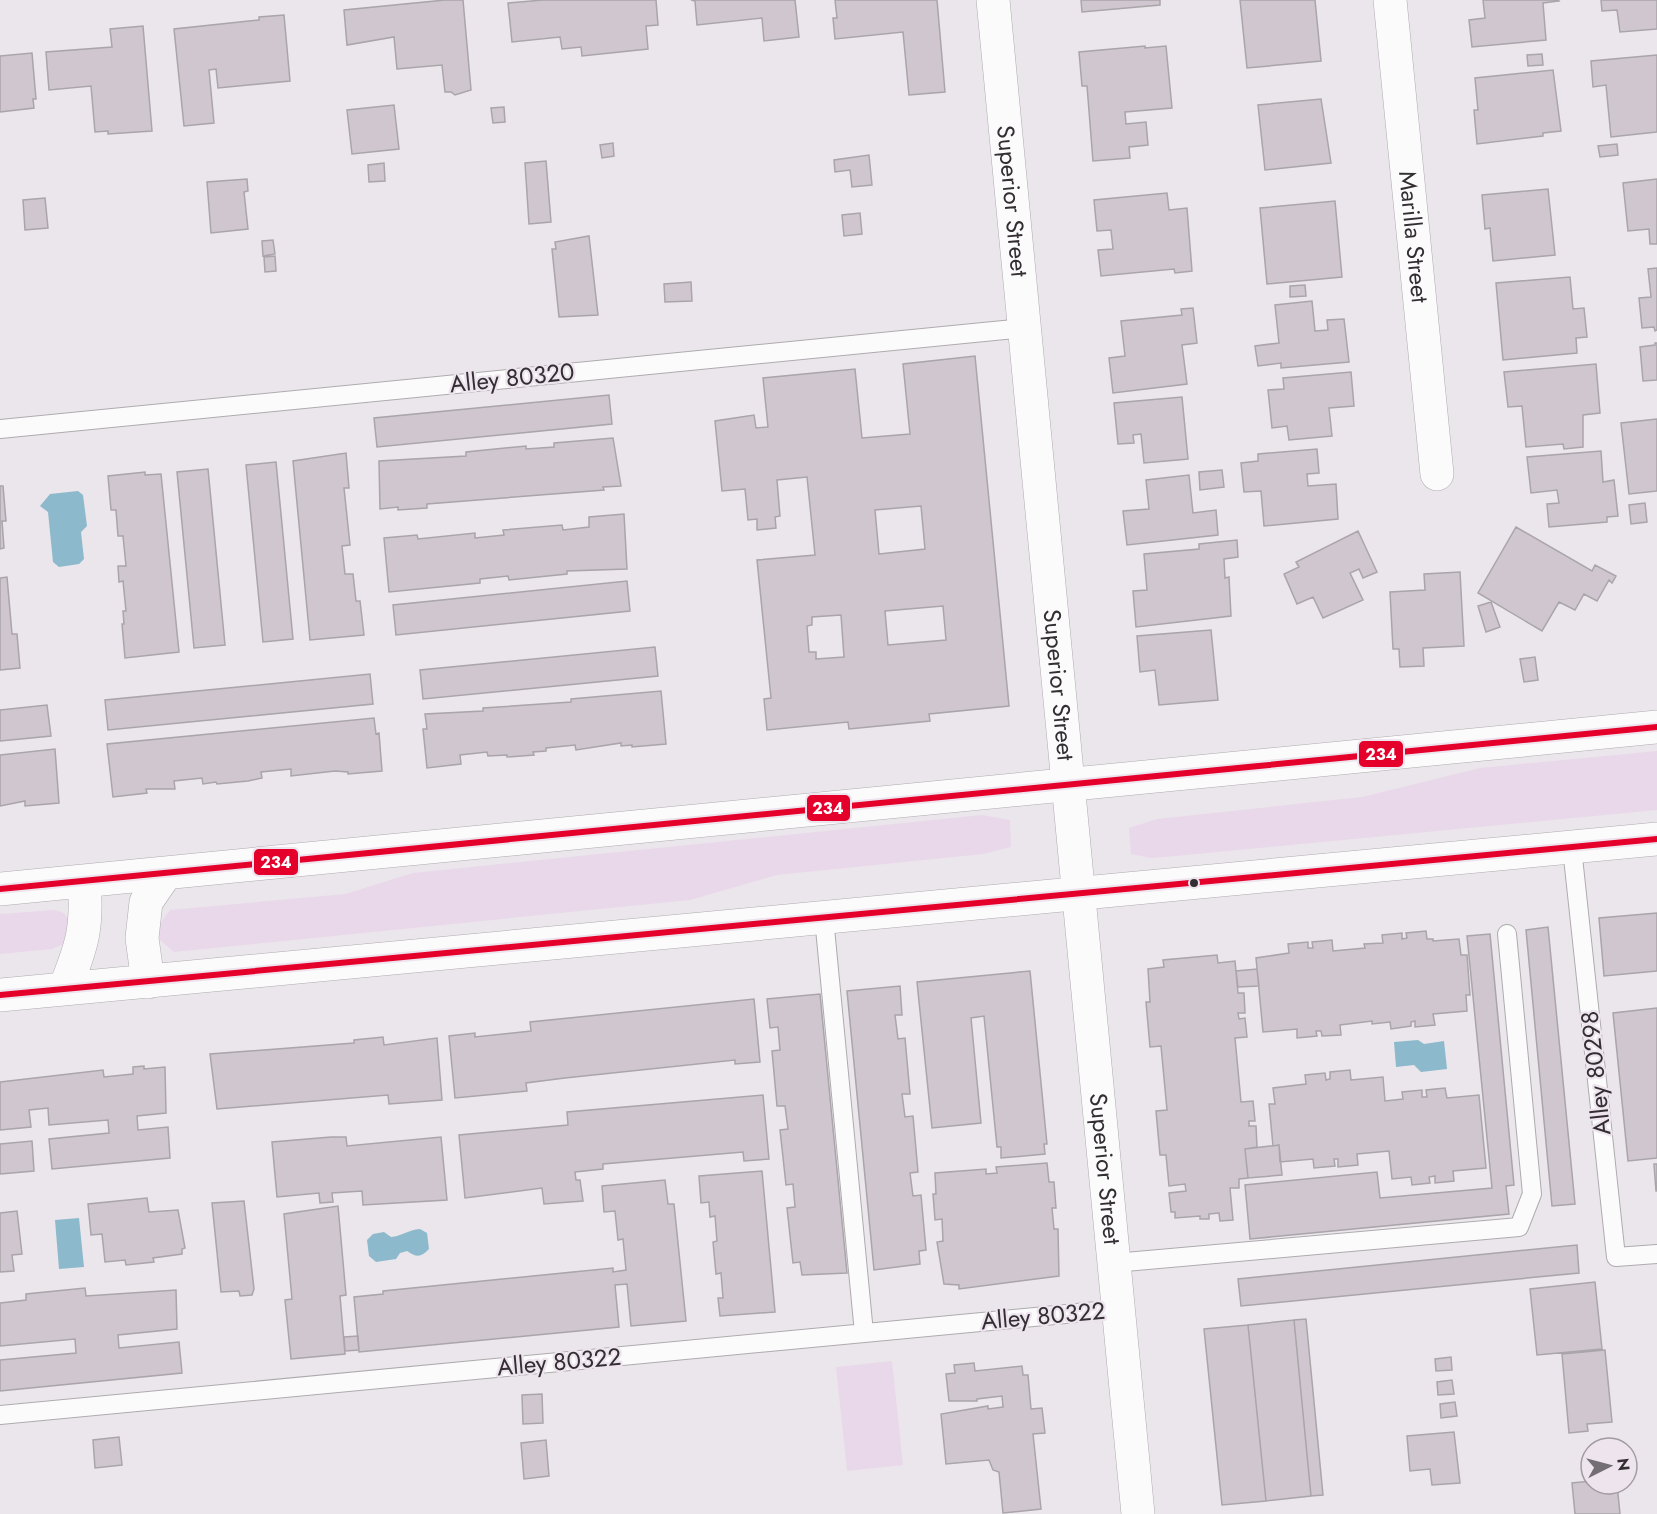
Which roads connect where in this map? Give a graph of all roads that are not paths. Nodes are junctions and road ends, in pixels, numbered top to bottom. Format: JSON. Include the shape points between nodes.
{"nodes":[{"id":1,"x":993,"y":0,"type":"edge"},
{"id":2,"x":1390,"y":0,"type":"edge"},
{"id":3,"x":1024,"y":328,"type":"junction"},
{"id":4,"x":0,"y":429,"type":"edge"},
{"id":5,"x":1437,"y":474,"type":"dead end"},
{"id":6,"x":1657,"y":728,"type":"edge"},
{"id":7,"x":1068,"y":785,"type":"junction"},
{"id":8,"x":1657,"y":839,"type":"edge"},
{"id":9,"x":1572,"y":848,"type":"junction"},
{"id":10,"x":166,"y":873,"type":"junction"},
{"id":11,"x":84,"y":881,"type":"junction"},
{"id":12,"x":0,"y":889,"type":"edge"},
{"id":13,"x":1077,"y":892,"type":"junction"},
{"id":14,"x":824,"y":918,"type":"junction"},
{"id":15,"x":1507,"y":934,"type":"dead end"},
{"id":16,"x":147,"y":982,"type":"junction"},
{"id":17,"x":65,"y":988,"type":"junction"},
{"id":18,"x":0,"y":995,"type":"edge"},
{"id":19,"x":1657,"y":1254,"type":"edge"},
{"id":20,"x":1114,"y":1263,"type":"junction"},
{"id":21,"x":1118,"y":1309,"type":"junction"},
{"id":22,"x":864,"y":1333,"type":"junction"},
{"id":23,"x":0,"y":1415,"type":"edge"},
{"id":24,"x":1138,"y":1514,"type":"edge"}],
"edges":[{"from":1,"to":3,"type":"main road","name":"Superior Street"},
{"from":2,"to":5,"type":"main road","name":"Marilla Street"},
{"from":3,"to":4,"type":"lane","name":"Alley 80320"},
{"from":3,"to":7,"type":"main road","name":"Superior Street"},
{"from":6,"to":7,"type":"main road"},
{"from":7,"to":10,"type":"main road"},
{"from":7,"to":13,"type":"main road","name":"Superior Street"},
{"from":8,"to":9,"type":"main road"},
{"from":9,"to":13,"type":"main road"},
{"from":9,"to":19,"type":"lane","name":"Alley 80298","via":[[1616,1257]]},
{"from":10,"to":11,"type":"main road"},
{"from":10,"to":16,"type":"main road","via":[[146,902],[142,938]]},
{"from":11,"to":12,"type":"main road"},
{"from":11,"to":17,"type":"main road","via":[[87,915],[82,947]]},
{"from":13,"to":14,"type":"main road"},
{"from":13,"to":20,"type":"main road","name":"Superior Street"},
{"from":14,"to":16,"type":"main road"},
{"from":14,"to":22,"type":"lane"},
{"from":15,"to":20,"type":"lane","via":[[1532,1194],[1519,1227]]},
{"from":16,"to":17,"type":"main road"},
{"from":17,"to":18,"type":"main road"},
{"from":20,"to":21,"type":"main road","name":"Superior Street"},
{"from":21,"to":22,"type":"lane","name":"Alley 80322"},
{"from":21,"to":24,"type":"main road","name":"Superior Street"},
{"from":22,"to":23,"type":"lane","name":"Alley 80322"}]}
